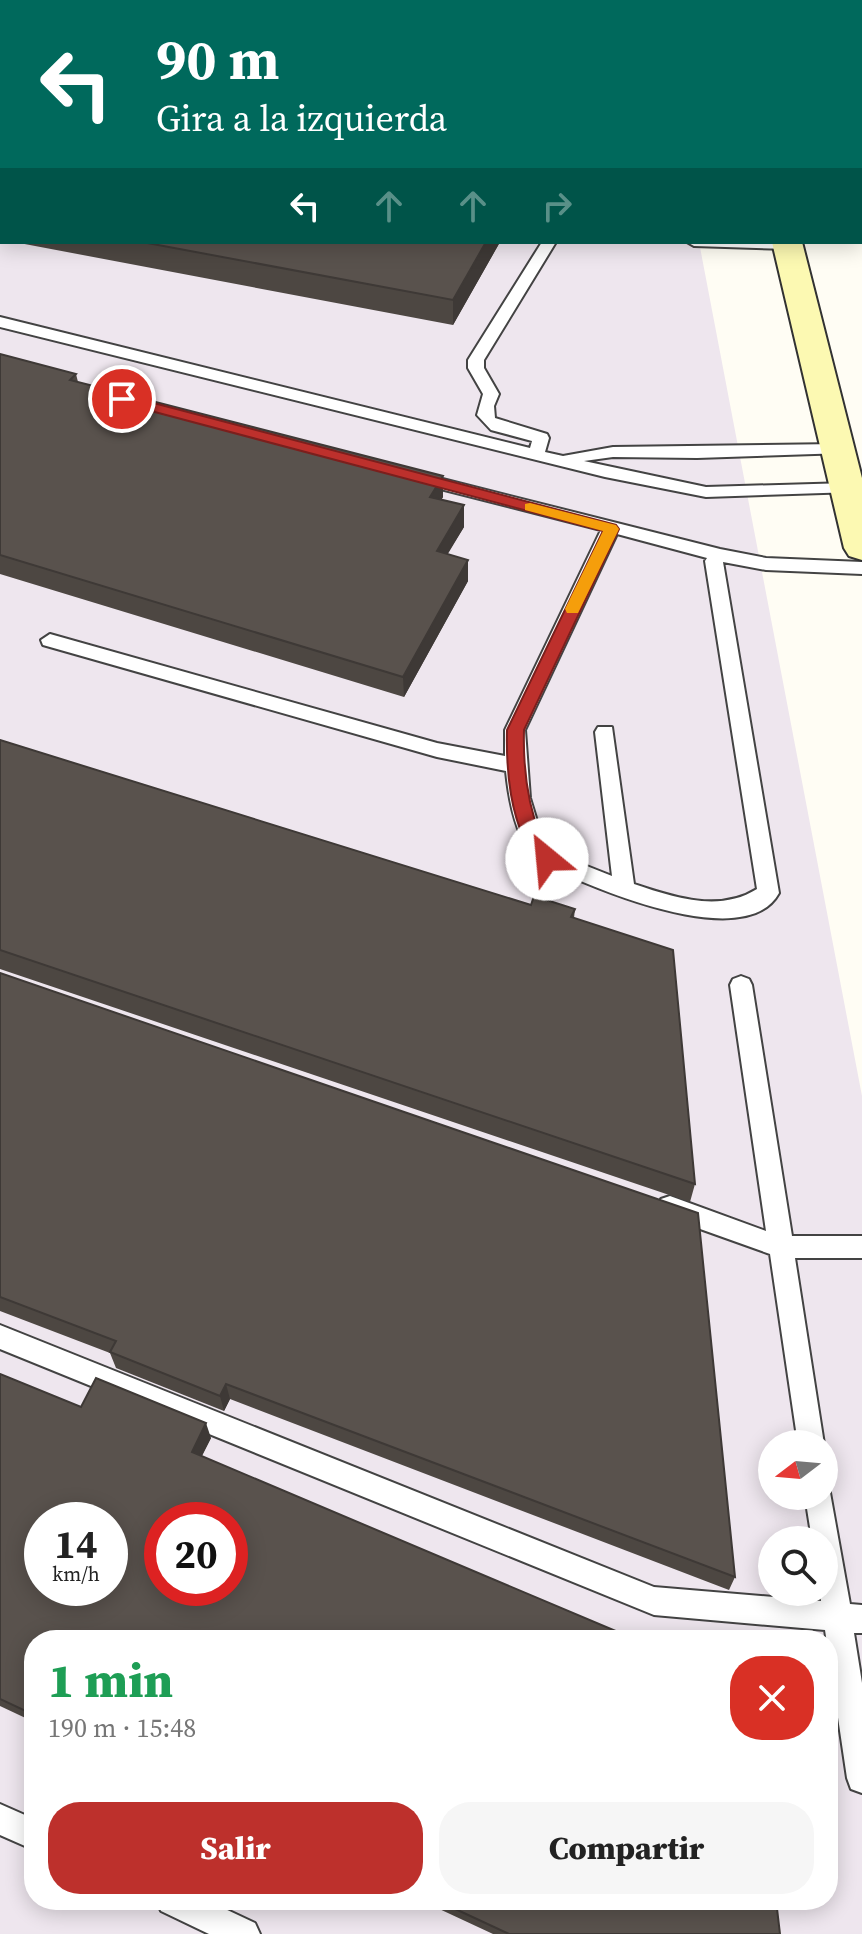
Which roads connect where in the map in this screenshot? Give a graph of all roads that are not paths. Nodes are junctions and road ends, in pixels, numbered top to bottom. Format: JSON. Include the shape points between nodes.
{"nodes":[{"id":1,"x":548,"y":244,"type":"edge"},
{"id":2,"x":788,"y":244,"type":"edge"},
{"id":3,"x":0,"y":322,"type":"edge"},
{"id":4,"x":839,"y":449,"type":"junction"},
{"id":5,"x":536,"y":455,"type":"junction"},
{"id":6,"x":557,"y":460,"type":"junction"},
{"id":7,"x":397,"y":472,"type":"edge"},
{"id":8,"x":848,"y":488,"type":"junction"},
{"id":9,"x":611,"y":529,"type":"junction"},
{"id":10,"x":862,"y":548,"type":"edge"},
{"id":11,"x":720,"y":555,"type":"junction"},
{"id":12,"x":862,"y":568,"type":"edge"},
{"id":13,"x":50,"y":640,"type":"dead end"},
{"id":14,"x":605,"y":732,"type":"dead end"},
{"id":15,"x":514,"y":765,"type":"junction"},
{"id":16,"x":624,"y":887,"type":"junction"},
{"id":17,"x":741,"y":985,"type":"dead end"},
{"id":18,"x":644,"y":1198,"type":"edge"},
{"id":19,"x":781,"y":1247,"type":"junction"},
{"id":20,"x":862,"y":1247,"type":"edge"},
{"id":21,"x":0,"y":1337,"type":"edge"},
{"id":22,"x":809,"y":1430,"type":"edge"},
{"id":23,"x":823,"y":1510,"type":"edge"},
{"id":24,"x":850,"y":1619,"type":"edge"},
{"id":25,"x":862,"y":1778,"type":"edge"},
{"id":26,"x":0,"y":1819,"type":"edge"},
{"id":27,"x":24,"y":1830,"type":"edge"},
{"id":28,"x":193,"y":1910,"type":"edge"},
{"id":29,"x":244,"y":1934,"type":"edge"}],
"edges":[{"from":1,"to":5,"type":"lane","via":[[476,360],[491,394],[483,417],[541,438]]},
{"from":2,"to":4,"type":"main road"},
{"from":3,"to":5,"type":"lane"},
{"from":4,"to":6,"type":"lane","via":[[613,452]]},
{"from":4,"to":8,"type":"main road"},
{"from":5,"to":6,"type":"lane"},
{"from":6,"to":8,"type":"lane","via":[[706,492]]},
{"from":7,"to":9,"type":"lane"},
{"from":8,"to":10,"type":"main road"},
{"from":9,"to":11,"type":"lane"},
{"from":9,"to":15,"type":"lane","via":[[515,730]]},
{"from":11,"to":12,"type":"lane","via":[[766,564]]},
{"from":11,"to":16,"type":"lane","via":[[714,561],[768,893],[738,909],[711,910],[672,906]]},
{"from":13,"to":15,"type":"lane","via":[[437,750]]},
{"from":14,"to":16,"type":"lane"},
{"from":15,"to":16,"type":"lane","via":[[534,844],[547,859]]},
{"from":17,"to":19,"type":"lane"},
{"from":18,"to":19,"type":"lane"},
{"from":19,"to":20,"type":"lane"},
{"from":19,"to":22,"type":"lane"},
{"from":21,"to":24,"type":"lane","via":[[654,1601]]},
{"from":23,"to":24,"type":"lane"},
{"from":24,"to":25,"type":"lane"},
{"from":26,"to":27,"type":"lane"},
{"from":28,"to":29,"type":"lane"}]}
